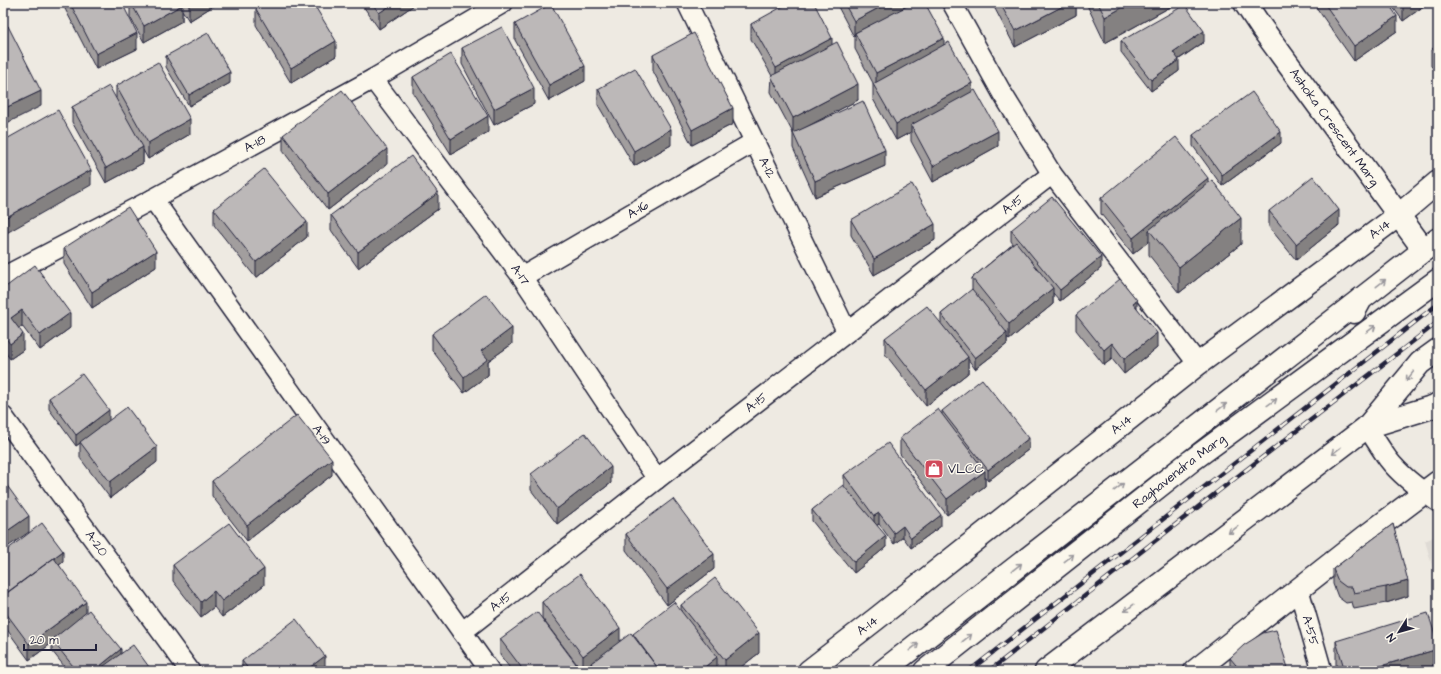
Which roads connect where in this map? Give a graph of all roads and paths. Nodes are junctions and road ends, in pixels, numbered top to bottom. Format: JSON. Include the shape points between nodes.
{"nodes":[{"id":1,"x":503,"y":3,"type":"edge"},
{"id":2,"x":687,"y":3,"type":"edge"},
{"id":3,"x":952,"y":3,"type":"edge"},
{"id":4,"x":1245,"y":3,"type":"edge"},
{"id":5,"x":374,"y":78,"type":"junction"},
{"id":6,"x":754,"y":142,"type":"junction"},
{"id":7,"x":1052,"y":174,"type":"junction"},
{"id":8,"x":1438,"y":182,"type":"edge"},
{"id":9,"x":153,"y":199,"type":"junction"},
{"id":10,"x":1399,"y":215,"type":"junction"},
{"id":11,"x":1431,"y":245,"type":"edge"},
{"id":12,"x":3,"y":277,"type":"edge"},
{"id":13,"x":522,"y":277,"type":"junction"},
{"id":14,"x":1438,"y":280,"type":"edge"},
{"id":15,"x":1361,"y":299,"type":"junction"},
{"id":16,"x":848,"y":332,"type":"junction"},
{"id":17,"x":1438,"y":350,"type":"edge"},
{"id":18,"x":1328,"y":360,"type":"junction"},
{"id":19,"x":1198,"y":364,"type":"junction"},
{"id":20,"x":1438,"y":404,"type":"edge"},
{"id":21,"x":3,"y":416,"type":"edge"},
{"id":22,"x":1367,"y":427,"type":"junction"},
{"id":23,"x":657,"y":479,"type":"junction"},
{"id":24,"x":1433,"y":492,"type":"edge"},
{"id":25,"x":1299,"y":590,"type":"junction"},
{"id":26,"x":462,"y":632,"type":"junction"},
{"id":27,"x":190,"y":671,"type":"edge"},
{"id":28,"x":490,"y":671,"type":"edge"},
{"id":29,"x":809,"y":671,"type":"edge"},
{"id":30,"x":883,"y":671,"type":"edge"},
{"id":31,"x":925,"y":671,"type":"edge"},
{"id":32,"x":1046,"y":671,"type":"edge"},
{"id":33,"x":1195,"y":671,"type":"edge"},
{"id":34,"x":1322,"y":671,"type":"edge"}],
"edges":[{"from":1,"to":5,"type":"street","name":"A-18"},
{"from":2,"to":6,"type":"street","name":"A-12"},
{"from":3,"to":7,"type":"street","via":[[1002,93]]},
{"from":4,"to":10,"type":"street","name":"Ashoka Crescent Marg"},
{"from":5,"to":9,"type":"street","name":"A-18"},
{"from":5,"to":13,"type":"street","name":"A-17"},
{"from":6,"to":13,"type":"street","name":"A-16"},
{"from":6,"to":16,"type":"street","name":"A-12"},
{"from":7,"to":16,"type":"street","name":"A-15"},
{"from":7,"to":19,"type":"street"},
{"from":8,"to":10,"type":"street","name":"A-14"},
{"from":9,"to":12,"type":"street","name":"A-18"},
{"from":9,"to":26,"type":"street","name":"A-19"},
{"from":10,"to":11,"type":"street","name":"Ashoka Crescent Marg"},
{"from":10,"to":19,"type":"street","name":"A-14"},
{"from":15,"to":11,"type":"street","one_way":true},
{"from":13,"to":23,"type":"street","name":"A-17"},
{"from":18,"to":14,"type":"street","name":"Raghavendra Marg","one_way":true},
{"from":15,"to":18,"type":"street"},
{"from":30,"to":15,"type":"street","one_way":true},
{"from":16,"to":23,"type":"street","name":"A-15"},
{"from":17,"to":22,"type":"street","one_way":true,"via":[[1420,363]]},
{"from":31,"to":18,"type":"street","name":"Raghavendra Marg","one_way":true,"via":[[1191,461]]},
{"from":19,"to":29,"type":"street","name":"A-14"},
{"from":20,"to":22,"type":"street"},
{"from":21,"to":27,"type":"street","name":"A-20"},
{"from":22,"to":24,"type":"street","via":[[1388,459],[1403,475]]},
{"from":22,"to":32,"type":"street","one_way":true},
{"from":23,"to":26,"type":"street","name":"A-15"},
{"from":24,"to":25,"type":"street"},
{"from":25,"to":33,"type":"street"},
{"from":25,"to":34,"type":"street","name":"A-55"},
{"from":26,"to":28,"type":"street","name":"A-19"}]}
